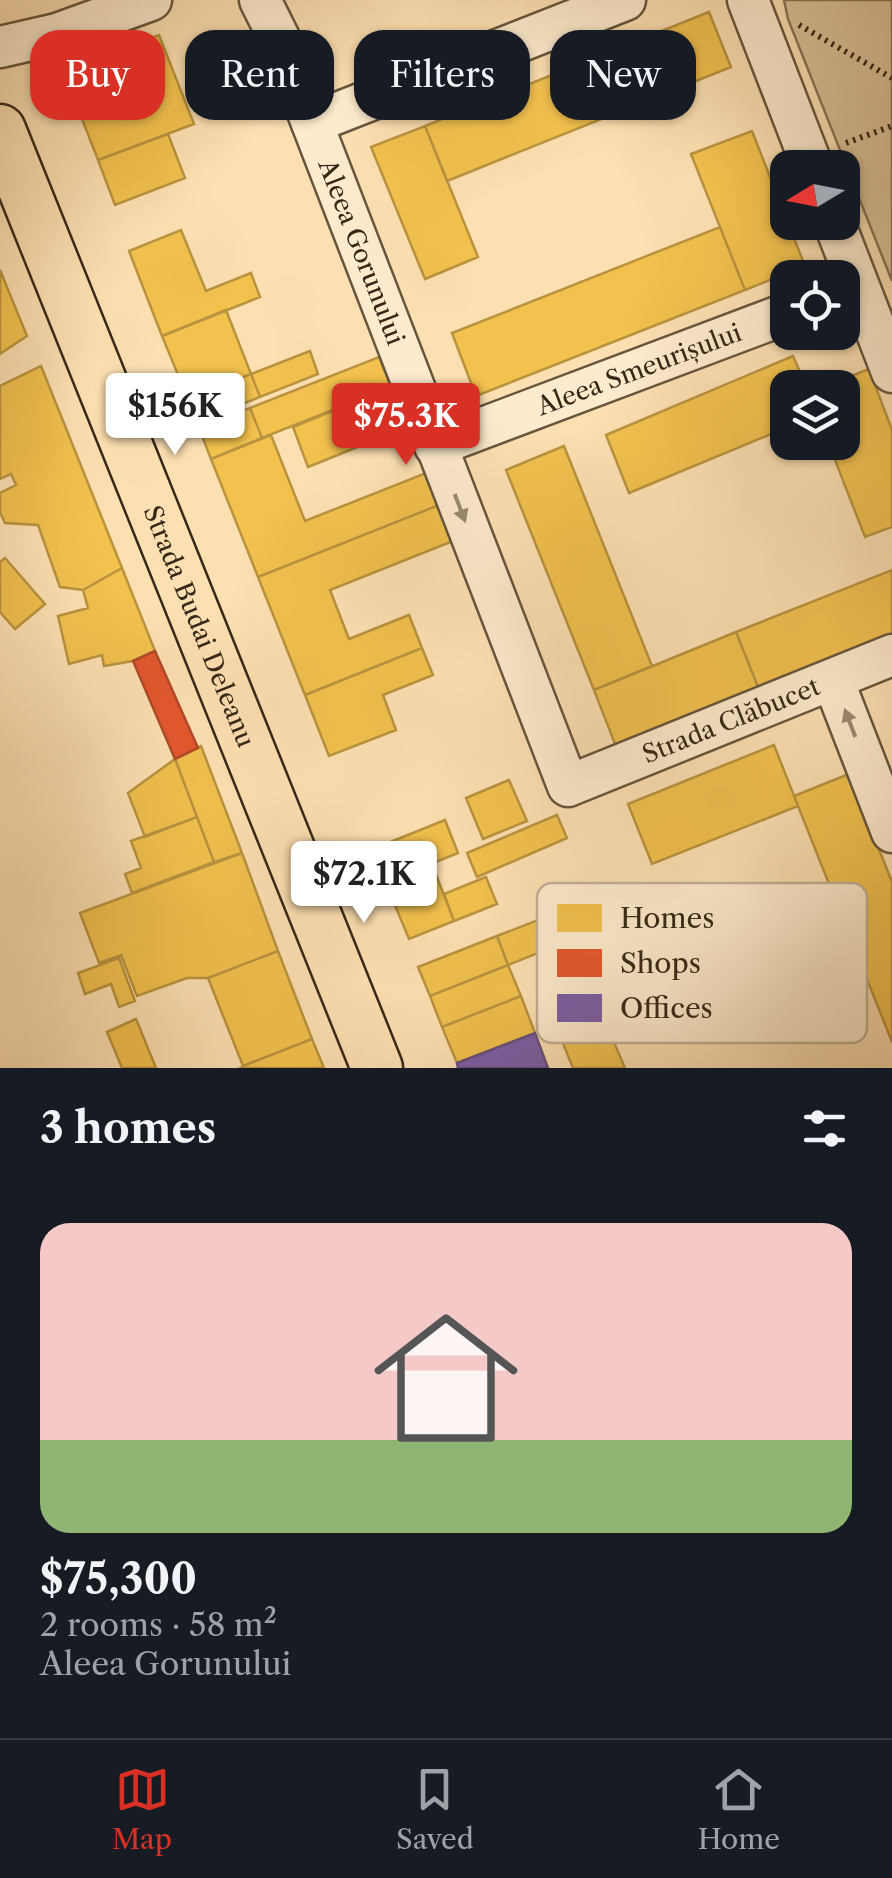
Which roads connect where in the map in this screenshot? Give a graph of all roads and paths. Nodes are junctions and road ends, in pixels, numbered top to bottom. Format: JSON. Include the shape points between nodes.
{"nodes":[{"id":1,"x":151,"y":0,"type":"edge"},
{"id":2,"x":260,"y":0,"type":"edge"},
{"id":3,"x":625,"y":0,"type":"edge"},
{"id":4,"x":748,"y":0,"type":"edge"},
{"id":5,"x":788,"y":19,"type":"dead end"},
{"id":6,"x":0,"y":47,"type":"edge"},
{"id":7,"x":892,"y":78,"type":"edge"},
{"id":8,"x":312,"y":123,"type":"junction"},
{"id":9,"x":892,"y":126,"type":"edge"},
{"id":10,"x":0,"y":130,"type":"edge"},
{"id":11,"x":846,"y":142,"type":"dead end"},
{"id":12,"x":806,"y":150,"type":"edge"},
{"id":13,"x":860,"y":309,"type":"edge"},
{"id":14,"x":770,"y":319,"type":"edge"},
{"id":15,"x":892,"y":372,"type":"edge"},
{"id":16,"x":435,"y":446,"type":"junction"},
{"id":17,"x":892,"y":655,"type":"edge"},
{"id":18,"x":834,"y":680,"type":"junction"},
{"id":19,"x":568,"y":786,"type":"joint"},
{"id":20,"x":892,"y":832,"type":"edge"},
{"id":21,"x":378,"y":1068,"type":"edge"}],
"edges":[{"from":1,"to":6,"type":"street"},
{"from":2,"to":8,"type":"street","name":"Aleea Gorunului"},
{"from":3,"to":8,"type":"street"},
{"from":4,"to":12,"type":"street"},
{"from":5,"to":7,"type":"path"},
{"from":8,"to":16,"type":"street","name":"Aleea Gorunului"},
{"from":9,"to":11,"type":"path"},
{"from":10,"to":21,"type":"main road","name":"Strada Budai Deleanu"},
{"from":13,"to":15,"type":"street"},
{"from":14,"to":16,"type":"street","name":"Aleea Smeurișului"},
{"from":16,"to":19,"type":"street","name":"Aleea Gorunului","one_way":true},
{"from":17,"to":18,"type":"street","name":"Strada Clăbucet"},
{"from":18,"to":19,"type":"street","name":"Strada Clăbucet"},
{"from":20,"to":18,"type":"street","one_way":true}]}
